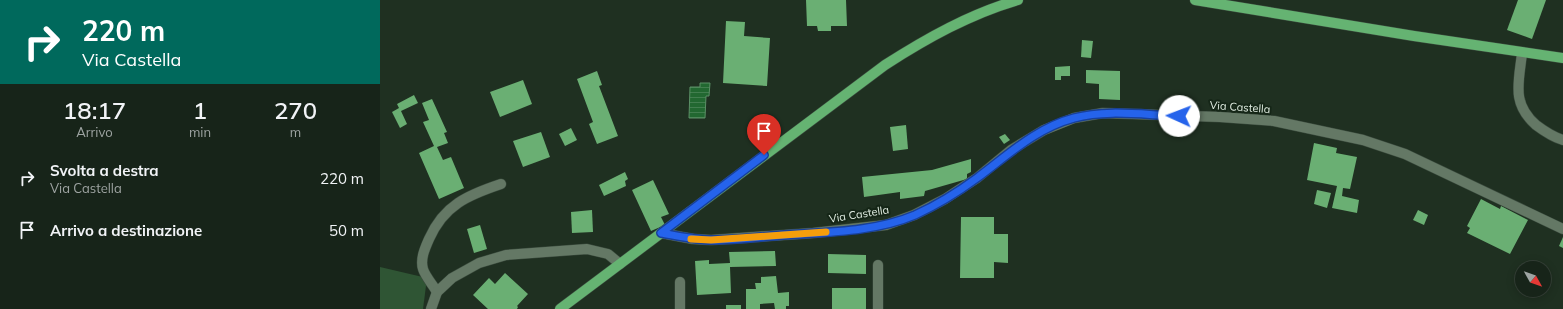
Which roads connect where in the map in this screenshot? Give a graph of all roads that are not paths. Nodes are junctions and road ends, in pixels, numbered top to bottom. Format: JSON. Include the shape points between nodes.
{"nodes":[{"id":1,"x":1018,"y":0,"type":"edge"},
{"id":2,"x":1195,"y":0,"type":"edge"},
{"id":3,"x":1522,"y":53,"type":"junction"},
{"id":4,"x":1563,"y":58,"type":"edge"},
{"id":5,"x":1563,"y":140,"type":"edge"},
{"id":6,"x":501,"y":184,"type":"dead end"},
{"id":7,"x":1563,"y":229,"type":"edge"},
{"id":8,"x":661,"y":233,"type":"junction"},
{"id":9,"x":620,"y":264,"type":"junction"},
{"id":10,"x":878,"y":265,"type":"dead end"},
{"id":11,"x":680,"y":282,"type":"dead end"},
{"id":12,"x":437,"y":292,"type":"junction"},
{"id":13,"x":431,"y":309,"type":"edge"},
{"id":14,"x":560,"y":309,"type":"edge"},
{"id":15,"x":680,"y":309,"type":"edge"},
{"id":16,"x":878,"y":309,"type":"edge"}],
"edges":[{"from":1,"to":8,"type":"main road","via":[[960,21],[885,65]]},
{"from":2,"to":3,"type":"main road"},
{"from":3,"to":4,"type":"main road"},
{"from":3,"to":5,"type":"street","via":[[1518,87],[1519,101],[1525,115],[1542,129]]},
{"from":6,"to":12,"type":"street","via":[[470,194],[450,208],[435,226],[423,252],[423,269]]},
{"from":7,"to":8,"type":"street","name":"Via Castella","via":[[1405,154],[1363,140],[1274,121],[1102,113],[1074,118],[1044,130],[1011,150],[977,178],[945,199],[914,215],[886,225],[711,240]]},
{"from":8,"to":9,"type":"main road"},
{"from":9,"to":12,"type":"street","via":[[608,254],[587,249],[506,255],[472,267],[452,278]]},
{"from":9,"to":14,"type":"main road"},
{"from":10,"to":16,"type":"street"},
{"from":11,"to":15,"type":"street"},
{"from":12,"to":13,"type":"street"}]}
